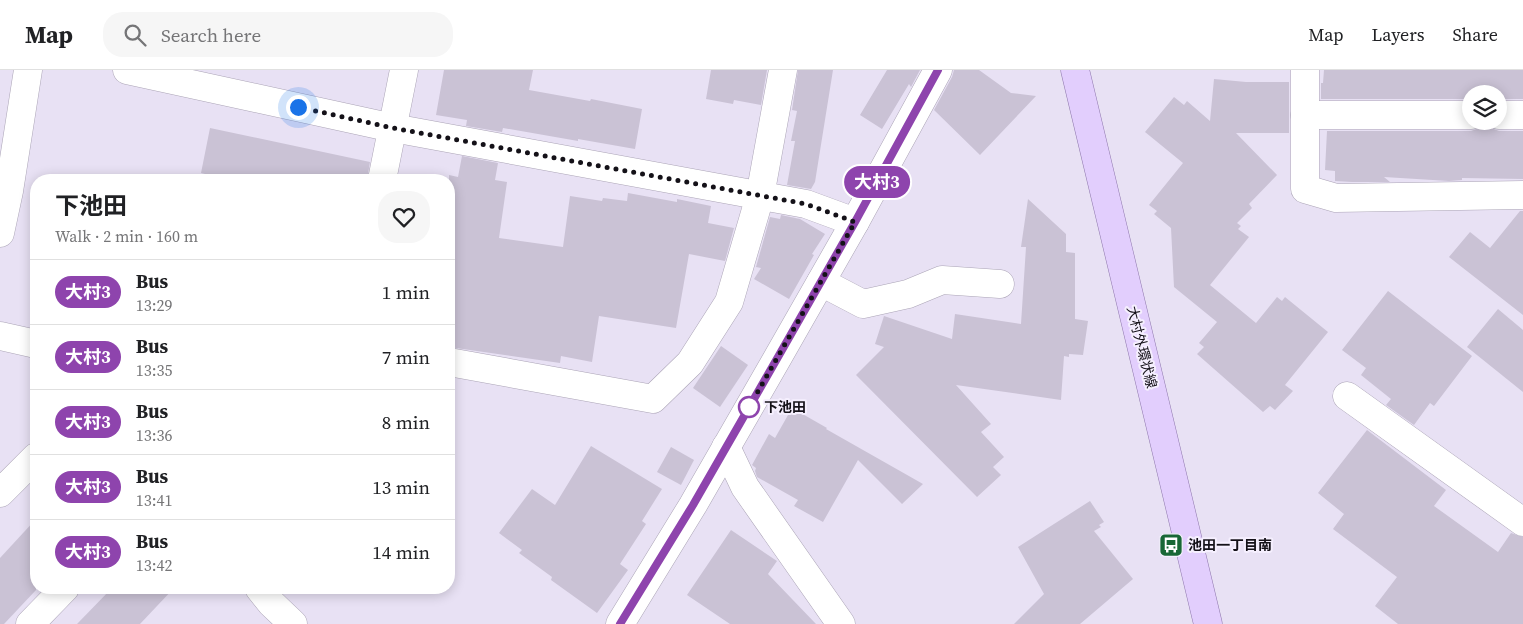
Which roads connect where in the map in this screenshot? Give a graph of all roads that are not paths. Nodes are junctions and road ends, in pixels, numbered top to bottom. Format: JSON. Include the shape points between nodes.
{"nodes":[{"id":1,"x":28,"y":70,"type":"edge"},
{"id":2,"x":128,"y":70,"type":"edge"},
{"id":3,"x":404,"y":70,"type":"edge"},
{"id":4,"x":782,"y":70,"type":"edge"},
{"id":5,"x":938,"y":70,"type":"edge"},
{"id":6,"x":1075,"y":70,"type":"edge"},
{"id":7,"x":1305,"y":70,"type":"edge"},
{"id":8,"x":1305,"y":115,"type":"junction"},
{"id":9,"x":1462,"y":115,"type":"edge"},
{"id":10,"x":1507,"y":115,"type":"edge"},
{"id":11,"x":1523,"y":115,"type":"edge"},
{"id":12,"x":393,"y":128,"type":"junction"},
{"id":13,"x":383,"y":174,"type":"edge"},
{"id":14,"x":4,"y":191,"type":"edge"},
{"id":15,"x":760,"y":196,"type":"junction"},
{"id":16,"x":1523,"y":196,"type":"edge"},
{"id":17,"x":855,"y":222,"type":"junction"},
{"id":18,"x":0,"y":233,"type":"edge"},
{"id":19,"x":821,"y":282,"type":"junction"},
{"id":20,"x":1000,"y":284,"type":"dead end"},
{"id":21,"x":0,"y":336,"type":"edge"},
{"id":22,"x":30,"y":343,"type":"edge"},
{"id":23,"x":455,"y":363,"type":"edge"},
{"id":24,"x":1347,"y":396,"type":"dead end"},
{"id":25,"x":726,"y":447,"type":"junction"},
{"id":26,"x":30,"y":463,"type":"edge"},
{"id":27,"x":0,"y":493,"type":"edge"},
{"id":28,"x":1523,"y":522,"type":"edge"},
{"id":29,"x":59,"y":594,"type":"edge"},
{"id":30,"x":264,"y":594,"type":"edge"},
{"id":31,"x":30,"y":624,"type":"edge"},
{"id":32,"x":293,"y":624,"type":"edge"},
{"id":33,"x":620,"y":624,"type":"edge"},
{"id":34,"x":841,"y":624,"type":"edge"},
{"id":35,"x":1208,"y":624,"type":"edge"}],
"edges":[{"from":1,"to":14,"type":"street"},
{"from":2,"to":12,"type":"street"},
{"from":3,"to":12,"type":"street"},
{"from":4,"to":15,"type":"street"},
{"from":5,"to":17,"type":"street"},
{"from":6,"to":35,"type":"main road","name":"大村外環状線"},
{"from":7,"to":8,"type":"street"},
{"from":8,"to":9,"type":"street"},
{"from":8,"to":16,"type":"street","via":[[1305,189],[1336,198]]},
{"from":10,"to":11,"type":"street"},
{"from":12,"to":13,"type":"street"},
{"from":12,"to":15,"type":"street"},
{"from":14,"to":18,"type":"street"},
{"from":15,"to":17,"type":"street","via":[[806,204]]},
{"from":15,"to":23,"type":"street","via":[[729,302],[690,363],[653,399]]},
{"from":17,"to":19,"type":"street"},
{"from":19,"to":20,"type":"street","via":[[863,304],[908,294],[942,280]]},
{"from":19,"to":25,"type":"street"},
{"from":21,"to":22,"type":"street"},
{"from":24,"to":28,"type":"street"},
{"from":25,"to":33,"type":"street"},
{"from":25,"to":34,"type":"street","via":[[746,487]]},
{"from":26,"to":27,"type":"street"},
{"from":29,"to":31,"type":"street"},
{"from":30,"to":32,"type":"street"}]}
